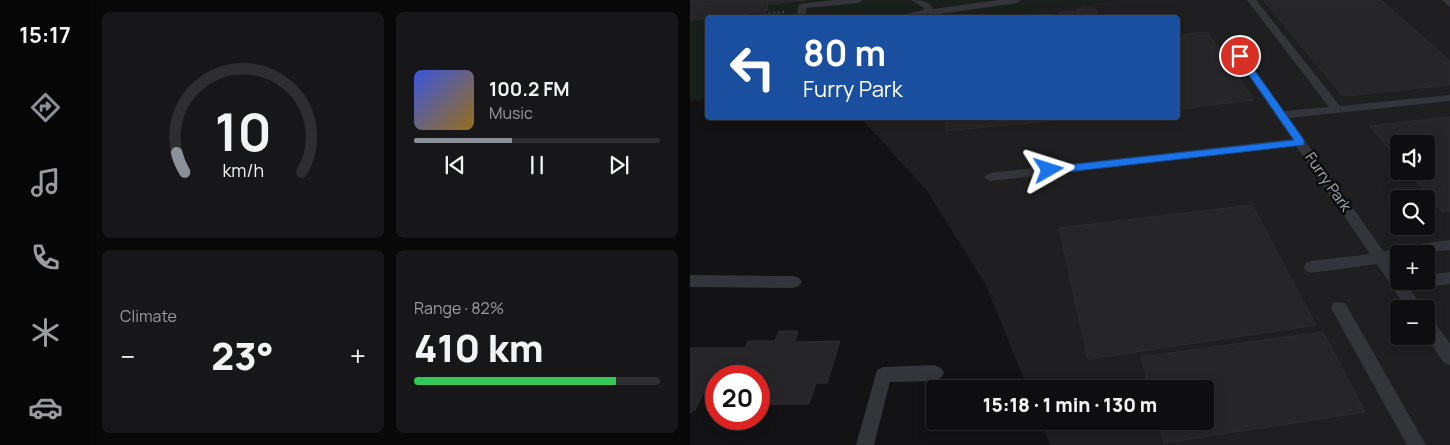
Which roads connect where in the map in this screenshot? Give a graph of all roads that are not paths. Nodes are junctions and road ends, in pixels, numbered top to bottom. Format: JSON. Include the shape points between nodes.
{"nodes":[{"id":1,"x":859,"y":0,"type":"edge"},
{"id":2,"x":915,"y":0,"type":"edge"},
{"id":3,"x":1017,"y":0,"type":"edge"},
{"id":4,"x":1251,"y":0,"type":"edge"},
{"id":5,"x":1445,"y":0,"type":"edge"},
{"id":6,"x":1450,"y":4,"type":"edge"},
{"id":7,"x":929,"y":12,"type":"junction"},
{"id":8,"x":801,"y":14,"type":"edge"},
{"id":9,"x":910,"y":15,"type":"edge"},
{"id":10,"x":1240,"y":56,"type":"dead end"},
{"id":11,"x":1450,"y":98,"type":"edge"},
{"id":12,"x":1337,"y":110,"type":"junction"},
{"id":13,"x":1282,"y":115,"type":"junction"},
{"id":14,"x":1301,"y":142,"type":"junction"},
{"id":15,"x":990,"y":177,"type":"dead end"},
{"id":16,"x":1450,"y":245,"type":"edge"},
{"id":17,"x":1381,"y":258,"type":"junction"},
{"id":18,"x":1311,"y":267,"type":"dead end"},
{"id":19,"x":1390,"y":271,"type":"edge"},
{"id":20,"x":1450,"y":278,"type":"edge"},
{"id":21,"x":1435,"y":280,"type":"edge"},
{"id":22,"x":690,"y":281,"type":"edge"},
{"id":23,"x":794,"y":282,"type":"dead end"},
{"id":24,"x":1339,"y":308,"type":"dead end"},
{"id":25,"x":1435,"y":336,"type":"edge"},
{"id":26,"x":1450,"y":358,"type":"edge"},
{"id":27,"x":935,"y":373,"type":"dead end"},
{"id":28,"x":864,"y":445,"type":"edge"},
{"id":29,"x":1417,"y":445,"type":"edge"}],
"edges":[{"from":1,"to":8,"type":"lane","via":[[802,6]]},
{"from":2,"to":7,"type":"lane","via":[[927,6]]},
{"from":3,"to":7,"type":"lane"},
{"from":4,"to":12,"type":"lane"},
{"from":5,"to":6,"type":"lane"},
{"from":7,"to":9,"type":"lane"},
{"from":10,"to":13,"type":"lane","name":"Furry Park"},
{"from":11,"to":12,"type":"lane"},
{"from":12,"to":13,"type":"lane"},
{"from":13,"to":14,"type":"lane","name":"Furry Park"},
{"from":14,"to":15,"type":"lane"},
{"from":14,"to":17,"type":"lane","name":"Furry Park"},
{"from":16,"to":17,"type":"lane","via":[[1404,251]]},
{"from":17,"to":18,"type":"lane"},
{"from":17,"to":19,"type":"lane","name":"Furry Park"},
{"from":20,"to":21,"type":"lane"},
{"from":22,"to":23,"type":"lane"},
{"from":24,"to":29,"type":"lane"},
{"from":25,"to":26,"type":"lane"},
{"from":27,"to":28,"type":"lane","via":[[883,375]]}]}
